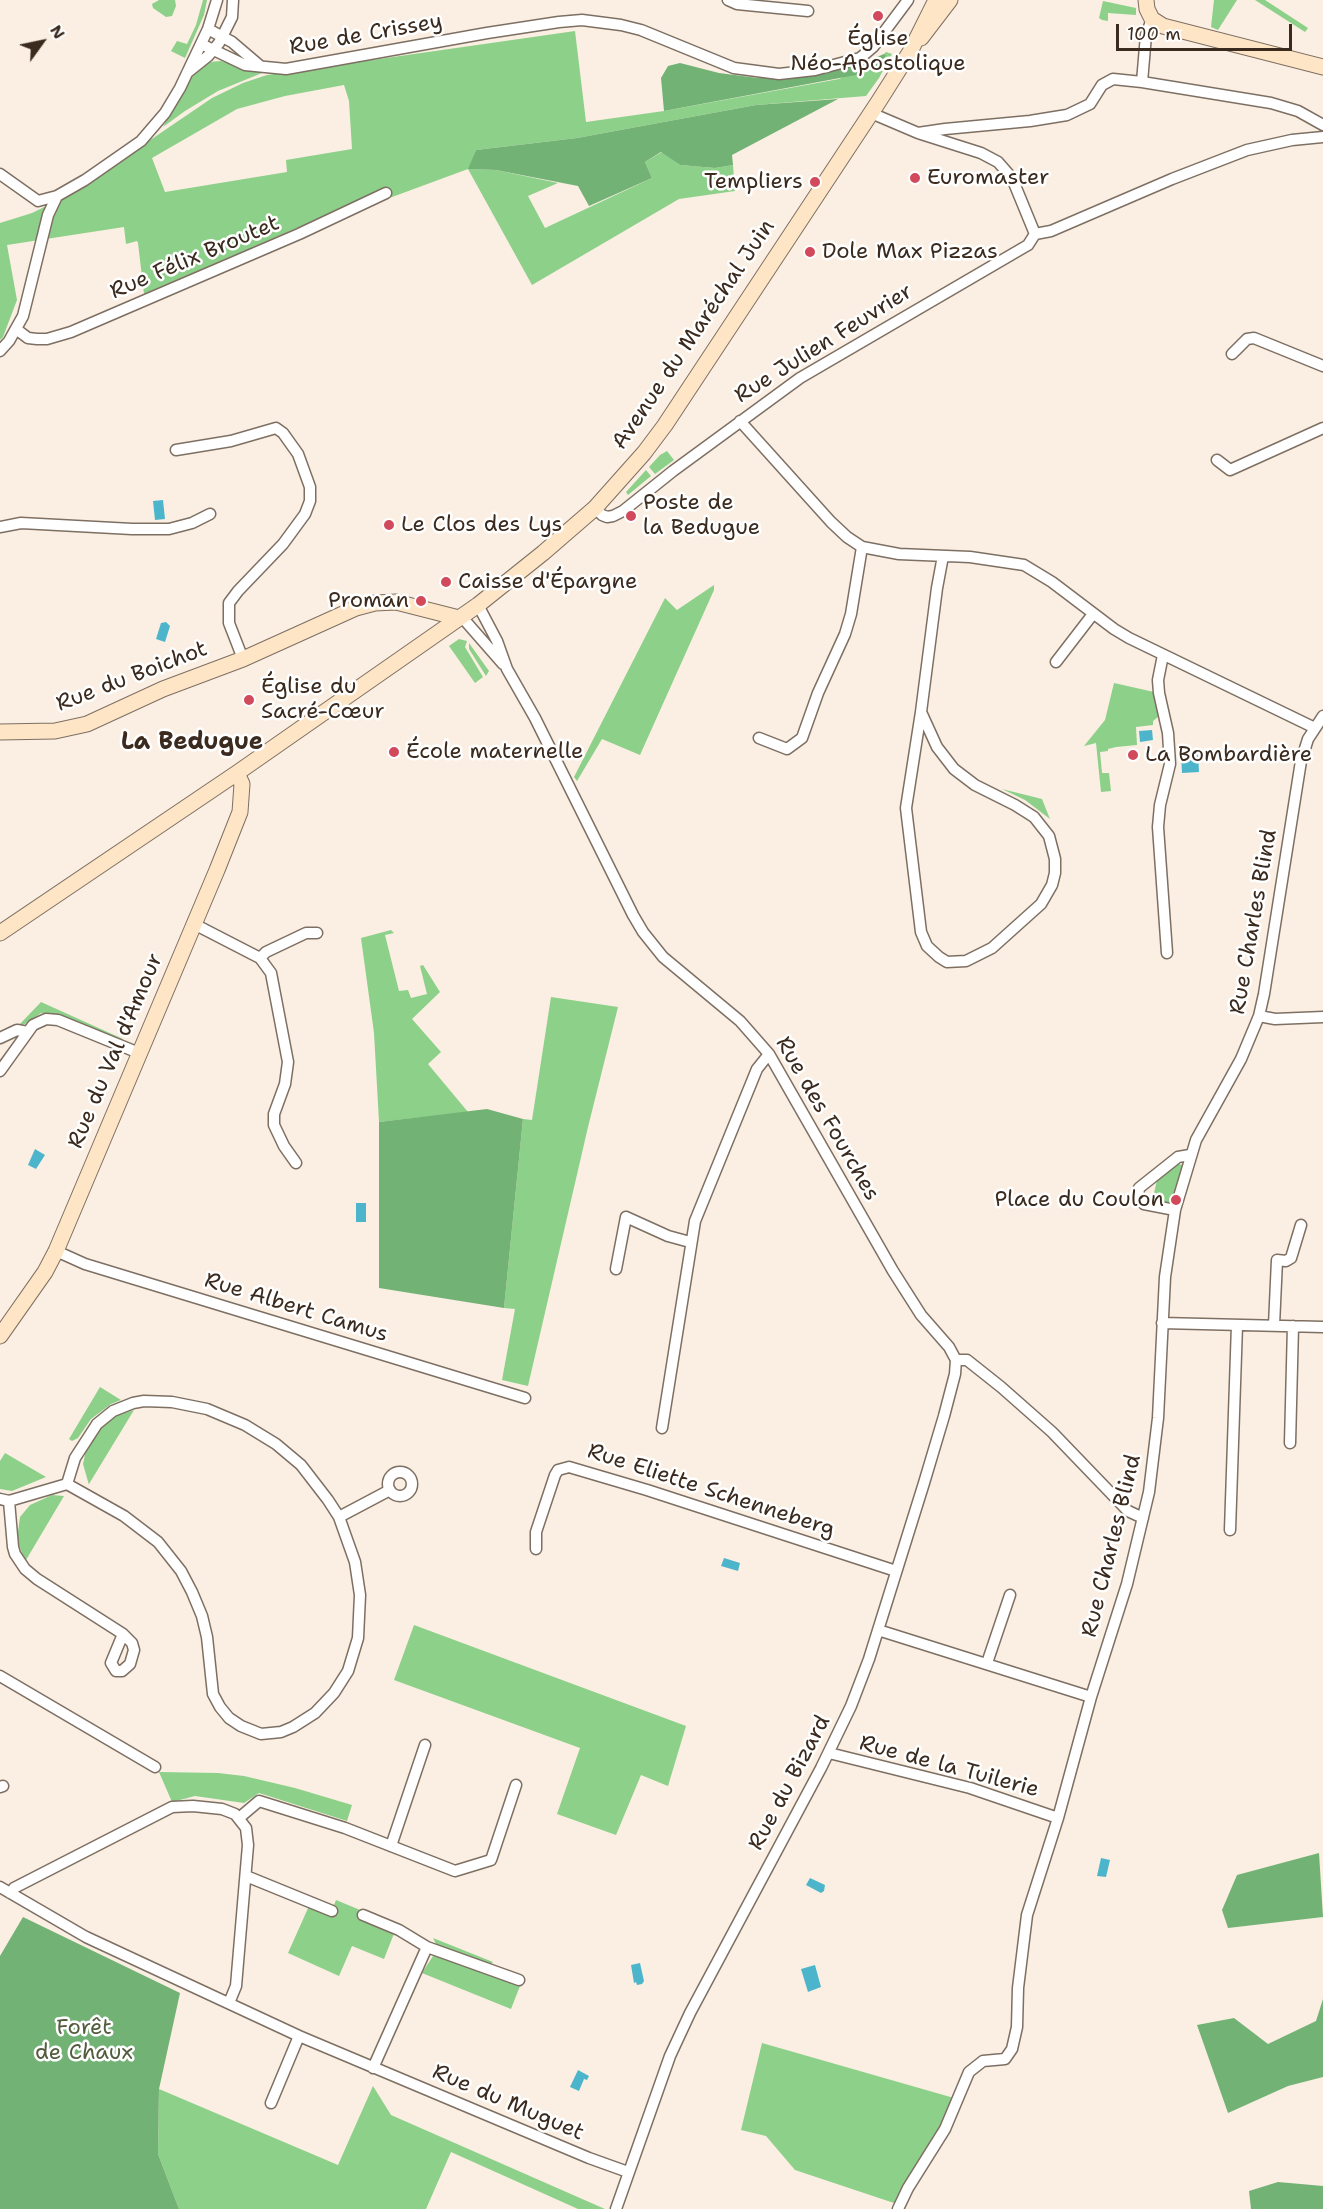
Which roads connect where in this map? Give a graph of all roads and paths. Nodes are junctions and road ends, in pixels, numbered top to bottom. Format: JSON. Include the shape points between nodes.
{"nodes":[{"id":1,"x":217,"y":0,"type":"edge"},
{"id":2,"x":233,"y":0,"type":"edge"},
{"id":3,"x":728,"y":0,"type":"edge"},
{"id":4,"x":908,"y":0,"type":"edge"},
{"id":5,"x":936,"y":0,"type":"edge"},
{"id":6,"x":950,"y":0,"type":"edge"},
{"id":7,"x":1146,"y":0,"type":"edge"},
{"id":8,"x":808,"y":11,"type":"dead end"},
{"id":9,"x":1152,"y":19,"type":"junction"},
{"id":10,"x":208,"y":29,"type":"junction"},
{"id":11,"x":223,"y":37,"type":"junction"},
{"id":12,"x":201,"y":44,"type":"junction"},
{"id":13,"x":214,"y":50,"type":"junction"},
{"id":14,"x":910,"y":52,"type":"junction"},
{"id":15,"x":259,"y":65,"type":"junction"},
{"id":16,"x":1323,"y":67,"type":"edge"},
{"id":17,"x":188,"y":72,"type":"junction"},
{"id":18,"x":1142,"y":82,"type":"junction"},
{"id":19,"x":875,"y":107,"type":"junction"},
{"id":20,"x":1323,"y":125,"type":"edge"},
{"id":21,"x":918,"y":133,"type":"junction"},
{"id":22,"x":1323,"y":137,"type":"edge"},
{"id":23,"x":0,"y":174,"type":"edge"},
{"id":24,"x":386,"y":193,"type":"dead end"},
{"id":25,"x":57,"y":196,"type":"junction"},
{"id":26,"x":1035,"y":234,"type":"junction"},
{"id":27,"x":16,"y":329,"type":"junction"},
{"id":28,"x":0,"y":351,"type":"edge"},
{"id":29,"x":1232,"y":354,"type":"dead end"},
{"id":30,"x":1323,"y":366,"type":"edge"},
{"id":31,"x":740,"y":421,"type":"junction"},
{"id":32,"x":1323,"y":428,"type":"edge"},
{"id":33,"x":176,"y":450,"type":"dead end"},
{"id":34,"x":1216,"y":460,"type":"dead end"},
{"id":35,"x":595,"y":508,"type":"junction"},
{"id":36,"x":210,"y":514,"type":"dead end"},
{"id":37,"x":0,"y":527,"type":"edge"},
{"id":38,"x":862,"y":547,"type":"junction"},
{"id":39,"x":943,"y":556,"type":"junction"},
{"id":40,"x":478,"y":605,"type":"junction"},
{"id":41,"x":1094,"y":614,"type":"junction"},
{"id":42,"x":460,"y":617,"type":"junction"},
{"id":43,"x":1163,"y":655,"type":"junction"},
{"id":44,"x":243,"y":659,"type":"junction"},
{"id":45,"x":1056,"y":662,"type":"dead end"},
{"id":46,"x":507,"y":669,"type":"junction"},
{"id":47,"x":921,"y":712,"type":"junction"},
{"id":48,"x":1323,"y":716,"type":"edge"},
{"id":49,"x":1315,"y":728,"type":"junction"},
{"id":50,"x":0,"y":732,"type":"edge"},
{"id":51,"x":759,"y":738,"type":"dead end"},
{"id":52,"x":237,"y":773,"type":"junction"},
{"id":53,"x":194,"y":924,"type":"junction"},
{"id":54,"x":0,"y":933,"type":"edge"},
{"id":55,"x":317,"y":933,"type":"dead end"},
{"id":56,"x":1167,"y":953,"type":"dead end"},
{"id":57,"x":261,"y":958,"type":"junction"},
{"id":58,"x":1259,"y":1016,"type":"junction"},
{"id":59,"x":1323,"y":1017,"type":"edge"},
{"id":60,"x":28,"y":1032,"type":"junction"},
{"id":61,"x":0,"y":1038,"type":"edge"},
{"id":62,"x":139,"y":1053,"type":"junction"},
{"id":63,"x":769,"y":1054,"type":"junction"},
{"id":64,"x":0,"y":1071,"type":"edge"},
{"id":65,"x":1190,"y":1155,"type":"junction"},
{"id":66,"x":296,"y":1163,"type":"dead end"},
{"id":67,"x":1175,"y":1210,"type":"junction"},
{"id":68,"x":1301,"y":1225,"type":"dead end"},
{"id":69,"x":690,"y":1242,"type":"junction"},
{"id":70,"x":56,"y":1251,"type":"junction"},
{"id":71,"x":616,"y":1269,"type":"dead end"},
{"id":72,"x":1162,"y":1323,"type":"junction"},
{"id":73,"x":1237,"y":1325,"type":"junction"},
{"id":74,"x":1274,"y":1325,"type":"junction"},
{"id":75,"x":1293,"y":1326,"type":"junction"},
{"id":76,"x":1323,"y":1327,"type":"edge"},
{"id":77,"x":0,"y":1336,"type":"edge"},
{"id":78,"x":956,"y":1360,"type":"junction"},
{"id":79,"x":525,"y":1398,"type":"dead end"},
{"id":80,"x":662,"y":1428,"type":"dead end"},
{"id":81,"x":1290,"y":1443,"type":"dead end"},
{"id":82,"x":67,"y":1484,"type":"junction"},
{"id":83,"x":390,"y":1490,"type":"dead end"},
{"id":84,"x":5,"y":1500,"type":"edge"},
{"id":85,"x":339,"y":1517,"type":"junction"},
{"id":86,"x":1143,"y":1518,"type":"junction"},
{"id":87,"x":1230,"y":1530,"type":"dead end"},
{"id":88,"x":536,"y":1549,"type":"dead end"},
{"id":89,"x":896,"y":1571,"type":"junction"},
{"id":90,"x":1010,"y":1595,"type":"dead end"},
{"id":91,"x":878,"y":1630,"type":"junction"},
{"id":92,"x":123,"y":1634,"type":"dead end"},
{"id":93,"x":987,"y":1663,"type":"junction"},
{"id":94,"x":0,"y":1676,"type":"edge"},
{"id":95,"x":1092,"y":1697,"type":"junction"},
{"id":96,"x":425,"y":1745,"type":"dead end"},
{"id":97,"x":829,"y":1753,"type":"junction"},
{"id":98,"x":155,"y":1767,"type":"dead end"},
{"id":99,"x":516,"y":1785,"type":"dead end"},
{"id":100,"x":239,"y":1818,"type":"junction"},
{"id":101,"x":1058,"y":1818,"type":"junction"},
{"id":102,"x":390,"y":1846,"type":"junction"},
{"id":103,"x":246,"y":1876,"type":"junction"},
{"id":104,"x":0,"y":1887,"type":"edge"},
{"id":105,"x":10,"y":1893,"type":"junction"},
{"id":106,"x":332,"y":1911,"type":"dead end"},
{"id":107,"x":363,"y":1915,"type":"dead end"},
{"id":108,"x":427,"y":1947,"type":"junction"},
{"id":109,"x":519,"y":1980,"type":"dead end"},
{"id":110,"x":229,"y":2003,"type":"junction"},
{"id":111,"x":299,"y":2036,"type":"junction"},
{"id":112,"x":373,"y":2068,"type":"junction"},
{"id":113,"x":271,"y":2103,"type":"dead end"},
{"id":114,"x":628,"y":2172,"type":"junction"},
{"id":115,"x":615,"y":2209,"type":"edge"},
{"id":116,"x":898,"y":2209,"type":"edge"}],
"edges":[{"from":1,"to":10,"type":"street"},
{"from":2,"to":11,"type":"street","via":[[232,17]]},
{"from":3,"to":8,"type":"street"},
{"from":4,"to":15,"type":"street","name":"Rue de Crissey","via":[[873,47],[860,58],[797,73],[734,68],[641,30],[582,20],[286,69]]},
{"from":5,"to":14,"type":"main road","name":"Avenue du Maréchal Juin"},
{"from":6,"to":14,"type":"main road","name":"Avenue du Maréchal Juin"},
{"from":7,"to":9,"type":"main road"},
{"from":9,"to":16,"type":"main road","via":[[1163,26]]},
{"from":9,"to":18,"type":"street"},
{"from":10,"to":11,"type":"street","name":"Rue de Crissey"},
{"from":10,"to":12,"type":"street"},
{"from":11,"to":13,"type":"street"},
{"from":11,"to":15,"type":"street","name":"Rue de Crissey"},
{"from":12,"to":13,"type":"street","name":"Rue de Crissey"},
{"from":12,"to":17,"type":"street"},
{"from":13,"to":15,"type":"street","name":"Rue de Crissey","via":[[244,65]]},
{"from":13,"to":17,"type":"street"},
{"from":14,"to":19,"type":"main road","name":"Avenue du Maréchal Juin"},
{"from":17,"to":25,"type":"street","via":[[165,113],[147,135]]},
{"from":18,"to":20,"type":"street","via":[[1271,103],[1298,111]]},
{"from":18,"to":21,"type":"street","via":[[1110,80],[1090,104],[1061,116]]},
{"from":19,"to":21,"type":"street"},
{"from":19,"to":35,"type":"main road","name":"Avenue du Maréchal Juin","via":[[665,425]]},
{"from":21,"to":26,"type":"street","via":[[998,162],[1012,178]]},
{"from":22,"to":26,"type":"street","name":"Rue Julien Feuvrier","via":[[1247,150],[1051,231]]},
{"from":23,"to":25,"type":"street","via":[[38,201]]},
{"from":24,"to":27,"type":"street","name":"Rue Félix Broutet","via":[[71,332],[37,339]]},
{"from":25,"to":27,"type":"street","via":[[40,242],[28,301]]},
{"from":26,"to":31,"type":"street","name":"Rue Julien Feuvrier","via":[[1028,245],[815,368]]},
{"from":27,"to":28,"type":"street"},
{"from":29,"to":30,"type":"street","via":[[1247,339],[1254,338]]},
{"from":31,"to":35,"type":"street","name":"Rue Julien Feuvrier","via":[[623,511],[608,517]]},
{"from":31,"to":38,"type":"street","via":[[831,522]]},
{"from":32,"to":34,"type":"street","via":[[1230,470]]},
{"from":33,"to":44,"type":"street","name":"Rue du Boichot","via":[[231,441],[276,428],[294,447],[310,487],[305,514],[229,603],[229,623]]},
{"from":35,"to":40,"type":"main road","name":"Avenue du Maréchal Juin"},
{"from":36,"to":37,"type":"street","via":[[169,529],[21,523]]},
{"from":38,"to":39,"type":"street"},
{"from":38,"to":51,"type":"street","via":[[852,614],[802,738],[787,749]]},
{"from":39,"to":41,"type":"street","via":[[1024,565]]},
{"from":39,"to":47,"type":"street"},
{"from":40,"to":42,"type":"main road","name":"Avenue du Maréchal Juin"},
{"from":40,"to":46,"type":"street","name":"Rue des Fourches"},
{"from":41,"to":43,"type":"street","via":[[1121,634]]},
{"from":41,"to":45,"type":"street"},
{"from":42,"to":44,"type":"main road","name":"Rue du Boichot","via":[[396,602],[375,603]]},
{"from":42,"to":46,"type":"street","name":"Rue des Fourches"},
{"from":42,"to":52,"type":"main road","name":"Avenue du Maréchal Juin"},
{"from":43,"to":49,"type":"street"},
{"from":43,"to":56,"type":"street","via":[[1159,686],[1170,757],[1158,827]]},
{"from":44,"to":50,"type":"main road","name":"Rue du Boichot","via":[[78,727]]},
{"from":46,"to":63,"type":"street","name":"Rue des Fourches","via":[[643,932],[663,957],[740,1021]]},
{"from":47,"to":47,"type":"street","via":[[937,747],[954,769],[975,785],[1035,817],[1053,847],[1055,873],[1041,904],[992,948],[966,961],[947,962],[939,957],[927,946],[921,932],[906,808]]},
{"from":48,"to":49,"type":"street","name":"Rue Charles Blind"},
{"from":49,"to":58,"type":"street","name":"Rue Charles Blind","via":[[1302,761]]},
{"from":52,"to":53,"type":"main road","name":"Rue du Val d'Amour","via":[[242,784],[240,812]]},
{"from":52,"to":54,"type":"main road","name":"Avenue du Maréchal Juin"},
{"from":53,"to":57,"type":"street"},
{"from":53,"to":62,"type":"main road","name":"Rue du Val d'Amour"},
{"from":55,"to":57,"type":"street","via":[[306,933]]},
{"from":57,"to":66,"type":"street","via":[[274,983],[288,1062],[274,1125]]},
{"from":58,"to":59,"type":"street"},
{"from":58,"to":65,"type":"street","name":"Rue Charles Blind"},
{"from":60,"to":61,"type":"street","via":[[17,1030]]},
{"from":60,"to":62,"type":"street","via":[[40,1021],[52,1018]]},
{"from":60,"to":64,"type":"street"},
{"from":62,"to":70,"type":"main road","name":"Rue du Val d'Amour"},
{"from":63,"to":69,"type":"street","via":[[757,1069],[728,1137]]},
{"from":63,"to":78,"type":"street","name":"Rue des Fourches","via":[[893,1272]]},
{"from":65,"to":67,"type":"street","name":"Rue Charles Blind"},
{"from":65,"to":67,"type":"street","via":[[1178,1157],[1139,1188],[1138,1197],[1144,1204]]},
{"from":67,"to":72,"type":"street","name":"Rue Charles Blind"},
{"from":68,"to":74,"type":"street","via":[[1291,1258],[1277,1260]]},
{"from":69,"to":71,"type":"street","via":[[626,1217]]},
{"from":69,"to":80,"type":"street"},
{"from":70,"to":77,"type":"main road","name":"Rue du Val d'Amour"},
{"from":70,"to":79,"type":"street","name":"Rue Albert Camus","via":[[85,1264]]},
{"from":72,"to":73,"type":"street"},
{"from":72,"to":86,"type":"street","name":"Rue Charles Blind","via":[[1155,1451]]},
{"from":73,"to":74,"type":"street"},
{"from":73,"to":87,"type":"street"},
{"from":74,"to":75,"type":"street"},
{"from":75,"to":76,"type":"street"},
{"from":75,"to":81,"type":"street"},
{"from":78,"to":86,"type":"street","via":[[967,1360],[1001,1386],[1128,1511]]},
{"from":78,"to":89,"type":"street","name":"Rue du Bizard","via":[[944,1416]]},
{"from":82,"to":84,"type":"street"},
{"from":82,"to":85,"type":"street","via":[[81,1446],[104,1417],[133,1403],[172,1402],[225,1415],[261,1433],[301,1465]]},
{"from":82,"to":85,"type":"street","via":[[124,1516],[168,1553],[202,1616],[213,1694],[229,1718],[261,1734],[287,1730],[315,1713],[348,1671],[361,1620],[358,1579]]},
{"from":83,"to":85,"type":"street"},
{"from":84,"to":92,"type":"street","via":[[13,1547],[25,1569]]},
{"from":86,"to":95,"type":"street","name":"Rue Charles Blind"},
{"from":88,"to":89,"type":"street","name":"Rue Eliette Schenneberg","via":[[536,1532],[555,1475],[569,1467]]},
{"from":89,"to":91,"type":"street","name":"Rue du Bizard"},
{"from":90,"to":93,"type":"street"},
{"from":91,"to":93,"type":"street"},
{"from":91,"to":97,"type":"street","name":"Rue du Bizard","via":[[858,1689]]},
{"from":93,"to":95,"type":"street"},
{"from":94,"to":98,"type":"street"},
{"from":95,"to":101,"type":"street","name":"Rue Charles Blind"},
{"from":96,"to":102,"type":"street"},
{"from":97,"to":101,"type":"street","name":"Rue de la Tuilerie","via":[[970,1788]]},
{"from":97,"to":114,"type":"street","name":"Rue du Bizard","via":[[690,2013],[670,2056]]},
{"from":99,"to":102,"type":"street","via":[[491,1860],[455,1871]]},
{"from":100,"to":102,"type":"street","via":[[259,1801]]},
{"from":100,"to":103,"type":"street","via":[[248,1832]]},
{"from":100,"to":105,"type":"street","via":[[222,1809],[172,1807]]},
{"from":101,"to":116,"type":"street","name":"Rue Charles Blind","via":[[1024,1933],[1012,2049],[1005,2059],[983,2061],[969,2072],[945,2129]]},
{"from":103,"to":106,"type":"street"},
{"from":103,"to":110,"type":"street","via":[[236,1986]]},
{"from":104,"to":105,"type":"street","name":"Rue du Muguet"},
{"from":105,"to":110,"type":"street","name":"Rue du Muguet","via":[[86,1937]]},
{"from":107,"to":108,"type":"street"},
{"from":108,"to":109,"type":"street"},
{"from":108,"to":112,"type":"street"},
{"from":110,"to":111,"type":"street","name":"Rue du Muguet"},
{"from":111,"to":112,"type":"street","name":"Rue du Muguet"},
{"from":111,"to":113,"type":"street"},
{"from":112,"to":114,"type":"street","name":"Rue du Muguet"},
{"from":114,"to":115,"type":"street","name":"Rue du Bizard"}]}
